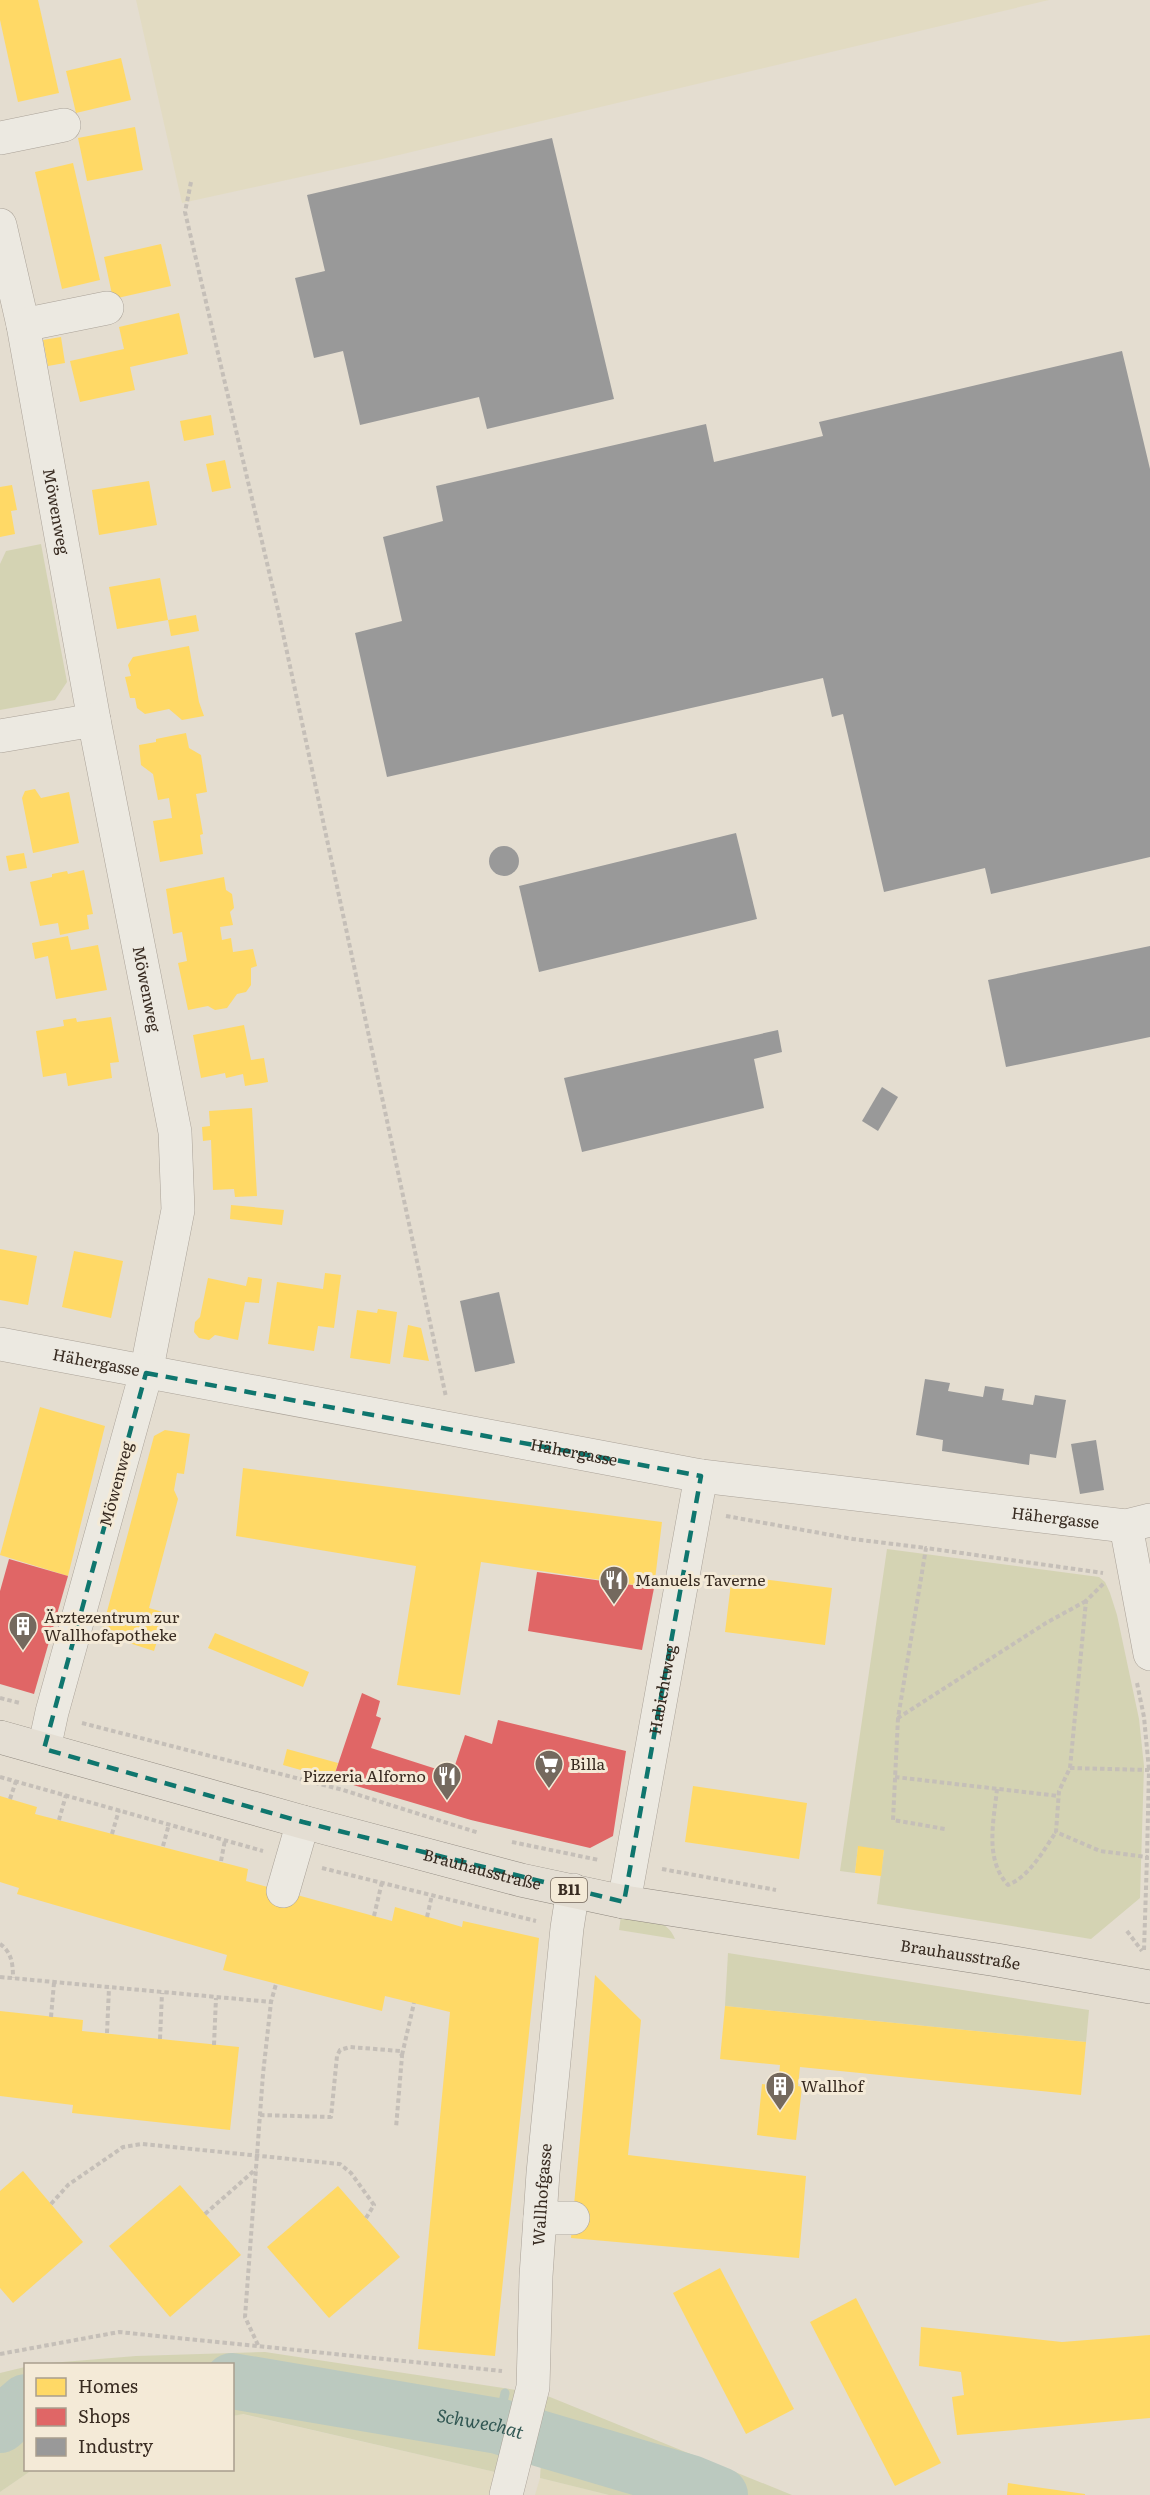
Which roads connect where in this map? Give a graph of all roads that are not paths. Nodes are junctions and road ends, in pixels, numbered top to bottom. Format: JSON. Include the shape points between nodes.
{"nodes":[{"id":1,"x":64,"y":124,"type":"dead end"},
{"id":2,"x":0,"y":138,"type":"edge"},
{"id":3,"x":0,"y":225,"type":"edge"},
{"id":4,"x":107,"y":308,"type":"dead end"},
{"id":5,"x":23,"y":325,"type":"junction"},
{"id":6,"x":94,"y":720,"type":"junction"},
{"id":7,"x":0,"y":736,"type":"edge"},
{"id":8,"x":0,"y":1344,"type":"edge"},
{"id":9,"x":146,"y":1373,"type":"junction"},
{"id":10,"x":700,"y":1476,"type":"junction"},
{"id":11,"x":1138,"y":1523,"type":"edge"},
{"id":12,"x":1143,"y":1663,"type":"edge"},
{"id":13,"x":0,"y":1737,"type":"edge"},
{"id":14,"x":44,"y":1749,"type":"junction"},
{"id":15,"x":303,"y":1822,"type":"junction"},
{"id":16,"x":573,"y":1890,"type":"junction"},
{"id":17,"x":283,"y":1891,"type":"dead end"},
{"id":18,"x":624,"y":1902,"type":"junction"},
{"id":19,"x":1150,"y":1987,"type":"edge"},
{"id":20,"x":540,"y":2218,"type":"junction"},
{"id":21,"x":573,"y":2218,"type":"dead end"},
{"id":22,"x":508,"y":2487,"type":"edge"}],
"edges":[{"from":1,"to":2,"type":"street"},
{"from":3,"to":5,"type":"street","name":"Möwenweg"},
{"from":4,"to":5,"type":"street"},
{"from":5,"to":6,"type":"street","name":"Möwenweg"},
{"from":6,"to":7,"type":"street"},
{"from":6,"to":9,"type":"street","name":"Möwenweg","via":[[175,1132],[178,1210]]},
{"from":8,"to":9,"type":"street","name":"Hähergasse"},
{"from":9,"to":10,"type":"street","name":"Hähergasse"},
{"from":9,"to":14,"type":"street","name":"Möwenweg"},
{"from":10,"to":11,"type":"street","name":"Hähergasse"},
{"from":10,"to":18,"type":"street","name":"Habichtweg"},
{"from":11,"to":12,"type":"street"},
{"from":13,"to":14,"type":"main road","name":"Brauhausstraße","number":"B11"},
{"from":14,"to":15,"type":"main road","name":"Brauhausstraße","number":"B11"},
{"from":15,"to":16,"type":"main road","name":"Brauhausstraße","number":"B11","via":[[521,1880]]},
{"from":15,"to":17,"type":"street"},
{"from":16,"to":18,"type":"main road","name":"Brauhausstraße","number":"B11"},
{"from":16,"to":20,"type":"street","name":"Wallhofgasse"},
{"from":18,"to":19,"type":"main road","name":"Brauhausstraße","number":"B11"},
{"from":20,"to":21,"type":"street"},
{"from":20,"to":22,"type":"street","name":"Wallhofgasse","via":[[533,2380]]}]}
